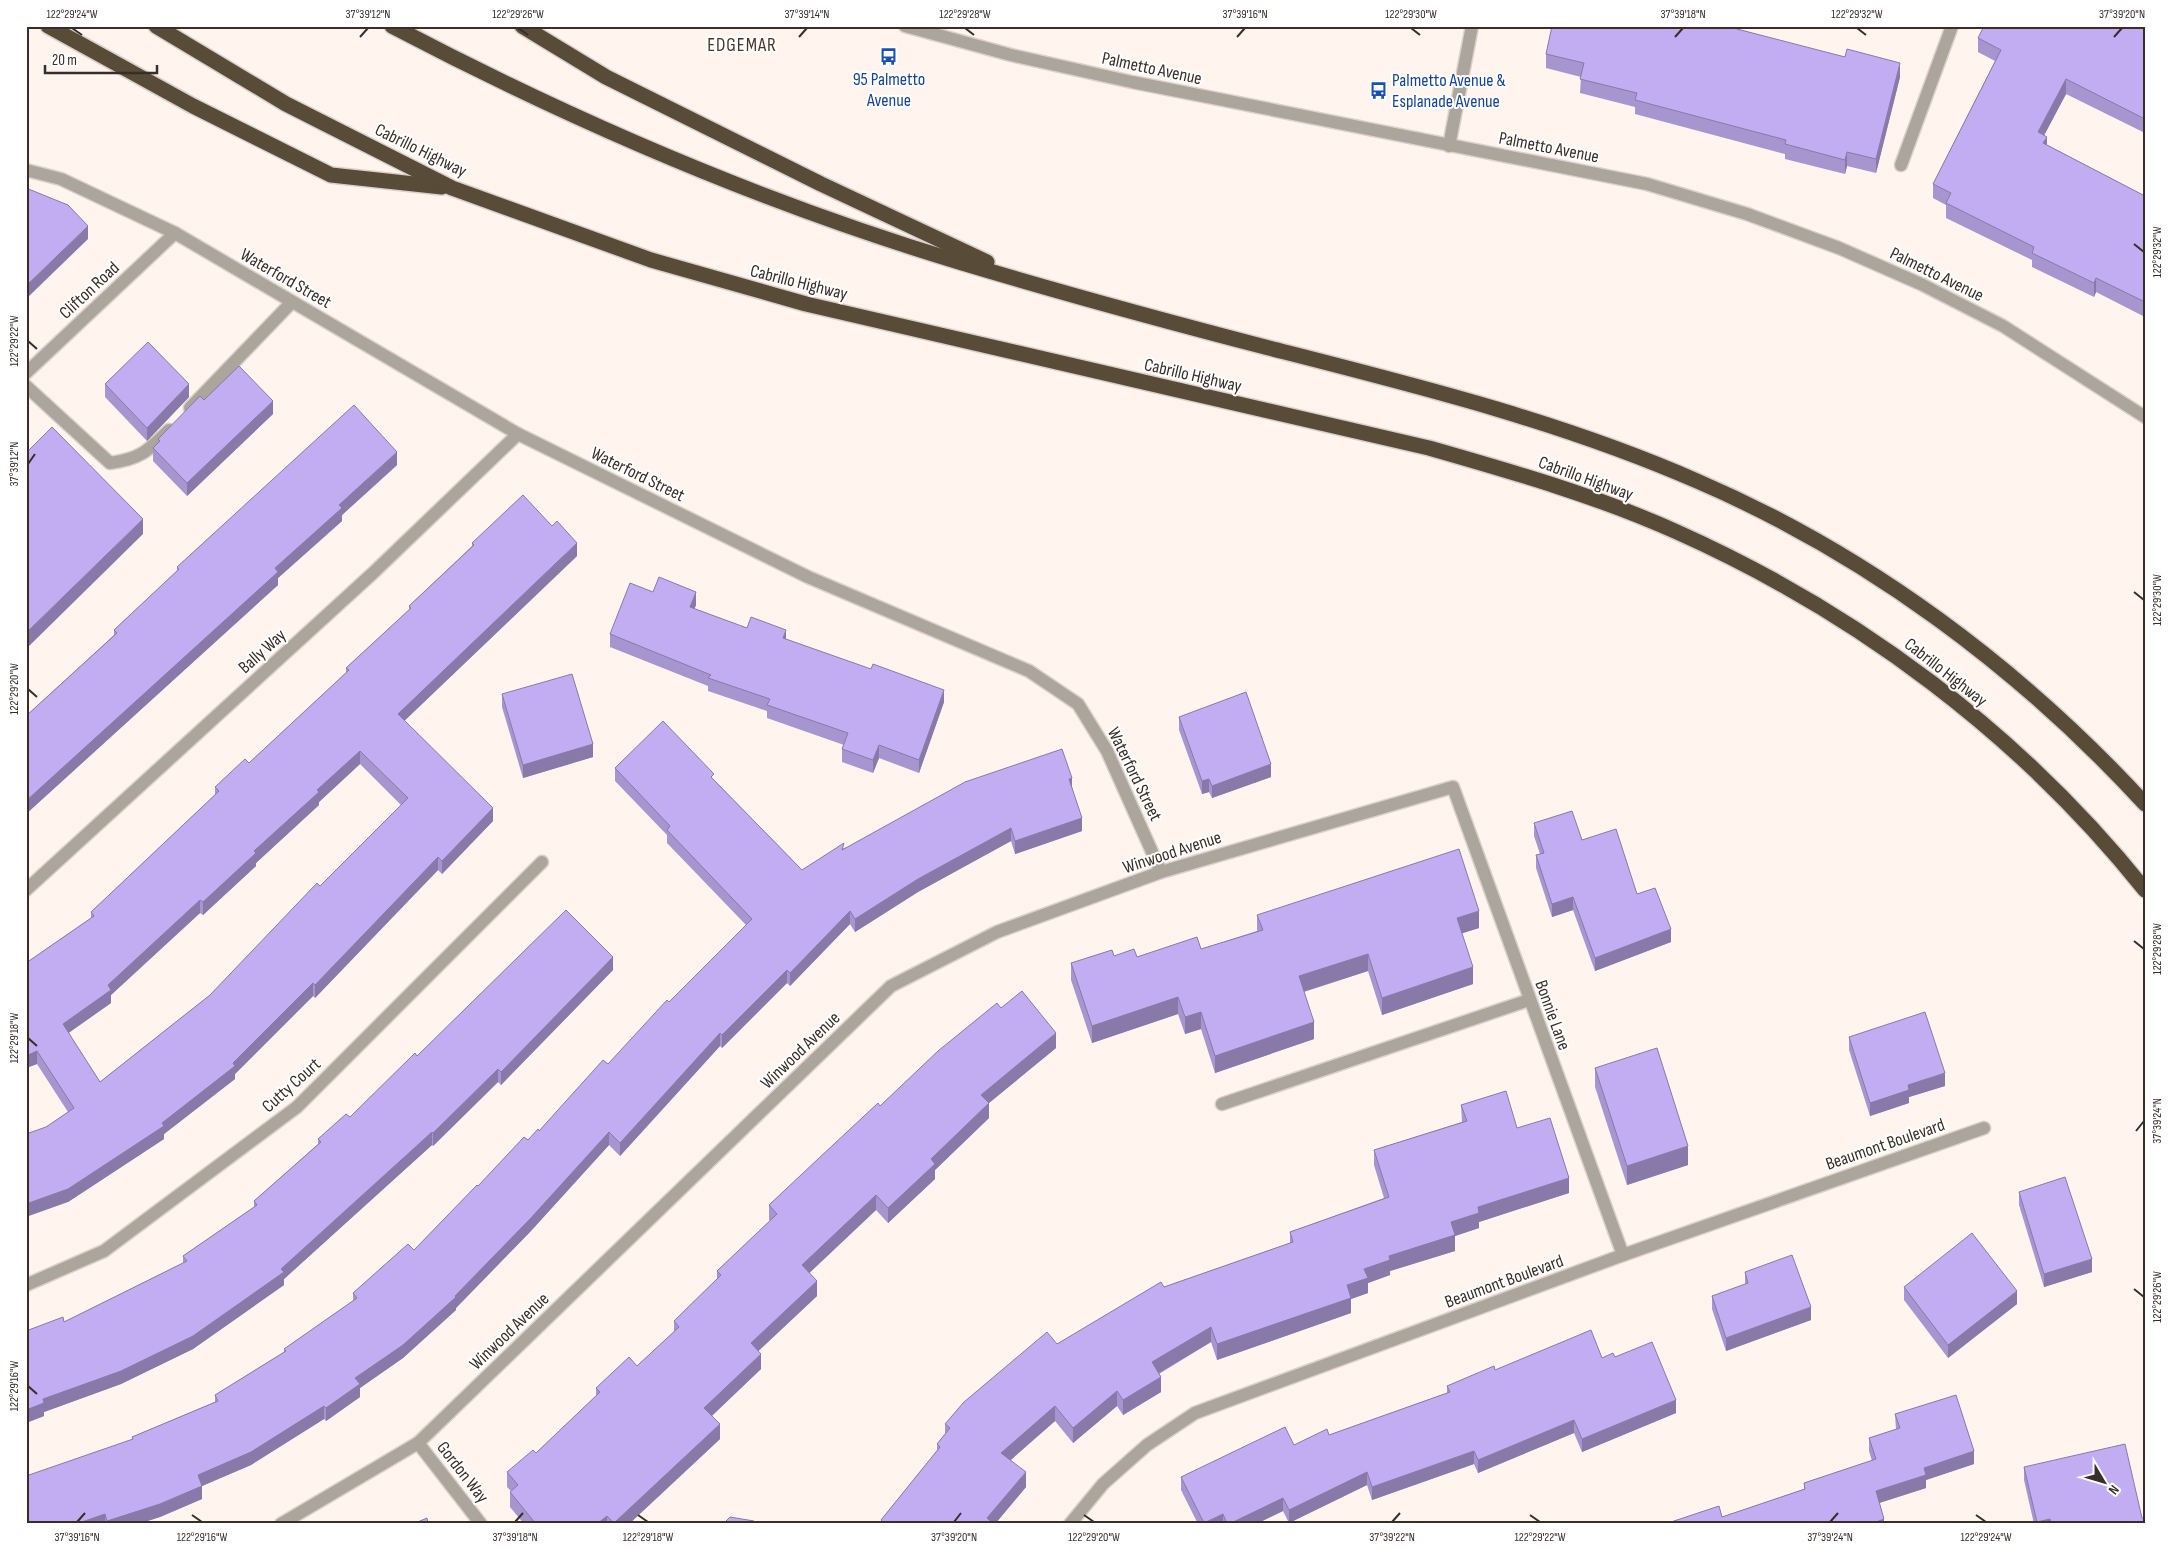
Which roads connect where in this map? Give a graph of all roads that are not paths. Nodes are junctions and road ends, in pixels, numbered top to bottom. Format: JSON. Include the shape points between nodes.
{"nodes":[{"id":1,"x":48,"y":26,"type":"edge"},
{"id":2,"x":156,"y":26,"type":"edge"},
{"id":3,"x":392,"y":26,"type":"edge"},
{"id":4,"x":522,"y":26,"type":"edge"},
{"id":5,"x":905,"y":26,"type":"edge"},
{"id":6,"x":1472,"y":26,"type":"edge"},
{"id":7,"x":1952,"y":26,"type":"edge"},
{"id":8,"x":1449,"y":146,"type":"junction"},
{"id":9,"x":1900,"y":165,"type":"dead end"},
{"id":10,"x":26,"y":170,"type":"edge"},
{"id":11,"x":452,"y":188,"type":"junction"},
{"id":12,"x":175,"y":233,"type":"junction"},
{"id":13,"x":1033,"y":284,"type":"junction"},
{"id":14,"x":292,"y":302,"type":"junction"},
{"id":15,"x":26,"y":373,"type":"edge"},
{"id":16,"x":26,"y":386,"type":"edge"},
{"id":17,"x":2145,"y":417,"type":"edge"},
{"id":18,"x":518,"y":434,"type":"junction"},
{"id":19,"x":1453,"y":787,"type":"joint"},
{"id":20,"x":2145,"y":804,"type":"edge"},
{"id":21,"x":542,"y":862,"type":"dead end"},
{"id":22,"x":1161,"y":872,"type":"junction"},
{"id":23,"x":26,"y":890,"type":"edge"},
{"id":24,"x":2145,"y":890,"type":"edge"},
{"id":25,"x":1529,"y":1000,"type":"junction"},
{"id":26,"x":1222,"y":1104,"type":"dead end"},
{"id":27,"x":1984,"y":1128,"type":"dead end"},
{"id":28,"x":1623,"y":1255,"type":"junction"},
{"id":29,"x":26,"y":1285,"type":"edge"},
{"id":30,"x":418,"y":1442,"type":"junction"},
{"id":31,"x":281,"y":1524,"type":"edge"},
{"id":32,"x":481,"y":1524,"type":"edge"},
{"id":33,"x":1070,"y":1524,"type":"edge"}],
"edges":[{"from":1,"to":11,"type":"highway","via":[[201,110],[331,175]]},
{"from":2,"to":11,"type":"highway","name":"Cabrillo Highway","via":[[286,104]]},
{"from":3,"to":13,"type":"highway","name":"Cabrillo Highway","via":[[578,117],[726,180],[876,236]]},
{"from":4,"to":13,"type":"highway","via":[[606,77],[706,128]]},
{"from":5,"to":8,"type":"street","name":"Palmetto Avenue","via":[[1011,55],[1122,80]]},
{"from":6,"to":8,"type":"street"},
{"from":7,"to":9,"type":"street"},
{"from":8,"to":17,"type":"street","name":"Palmetto Avenue","via":[[1647,184],[1747,214],[1839,248],[1923,285],[2003,326]]},
{"from":10,"to":12,"type":"street","name":"Waterford Street","via":[[61,180]]},
{"from":11,"to":24,"type":"highway","name":"Cabrillo Highway","via":[[652,260],[727,283],[1428,448],[1587,497],[1676,532],[1744,564],[1811,602],[1876,642],[1942,690],[2062,795]]},
{"from":12,"to":14,"type":"street","name":"Waterford Street"},
{"from":12,"to":15,"type":"street","name":"Clifton Road"},
{"from":13,"to":20,"type":"highway","name":"Cabrillo Highway","via":[[1462,399],[1616,448],[1707,485],[1770,515],[1906,596],[2041,700],[2101,756]]},
{"from":14,"to":16,"type":"street","via":[[152,447],[132,460],[110,463]]},
{"from":14,"to":18,"type":"street","name":"Waterford Street"},
{"from":18,"to":22,"type":"street","name":"Waterford Street","via":[[808,577],[1029,671],[1078,704],[1107,751]]},
{"from":18,"to":23,"type":"street","name":"Bally Way","via":[[373,573]]},
{"from":19,"to":22,"type":"street","name":"Winwood Avenue"},
{"from":19,"to":25,"type":"street","name":"Bonnie Lane"},
{"from":21,"to":29,"type":"street","name":"Cutty Court","via":[[297,1106],[104,1251]]},
{"from":22,"to":30,"type":"street","name":"Winwood Avenue","via":[[997,932],[891,986]]},
{"from":25,"to":26,"type":"street"},
{"from":25,"to":28,"type":"street","name":"Bonnie Lane"},
{"from":27,"to":28,"type":"street","name":"Beaumont Boulevard"},
{"from":28,"to":33,"type":"street","name":"Beaumont Boulevard","via":[[1195,1414],[1147,1445],[1103,1484]]},
{"from":30,"to":31,"type":"street","name":"Winwood Avenue"},
{"from":30,"to":32,"type":"street","name":"Gordon Way"}]}
